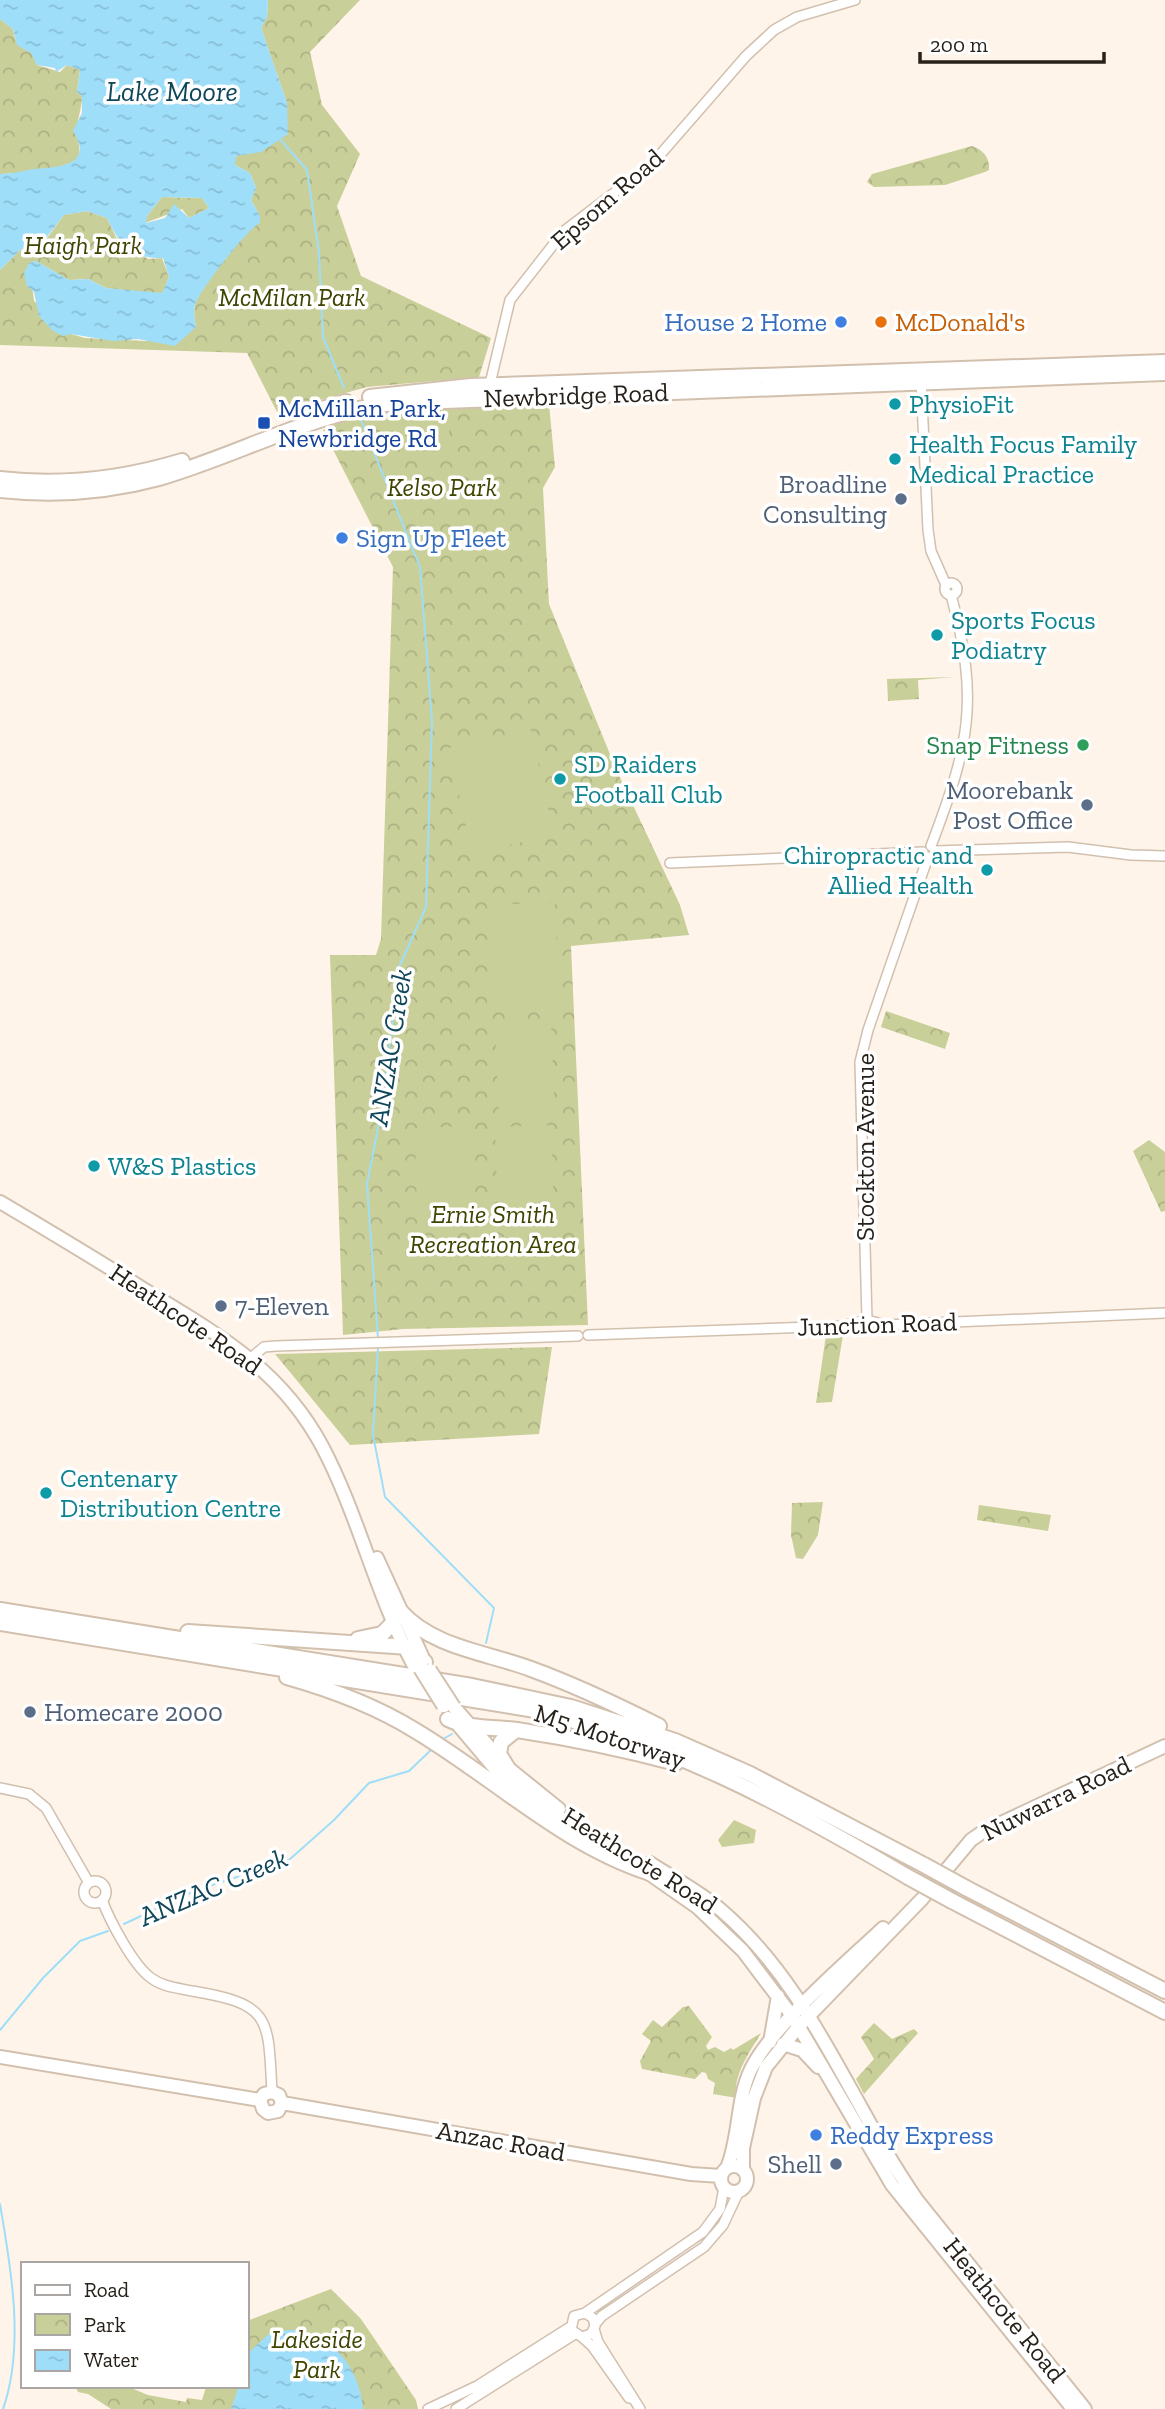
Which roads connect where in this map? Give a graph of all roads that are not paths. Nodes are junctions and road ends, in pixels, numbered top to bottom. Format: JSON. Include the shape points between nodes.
{"nodes":[{"id":1,"x":855,"y":0,"type":"edge"},
{"id":2,"x":1165,"y":362,"type":"edge"},
{"id":3,"x":1165,"y":373,"type":"edge"},
{"id":4,"x":921,"y":377,"type":"junction"},
{"id":5,"x":489,"y":392,"type":"junction"},
{"id":6,"x":339,"y":408,"type":"junction"},
{"id":7,"x":0,"y":479,"type":"edge"},
{"id":8,"x":0,"y":490,"type":"edge"},
{"id":9,"x":937,"y":830,"type":"junction"},
{"id":10,"x":954,"y":850,"type":"junction"},
{"id":11,"x":929,"y":852,"type":"junction"},
{"id":12,"x":1165,"y":856,"type":"edge"},
{"id":13,"x":670,"y":863,"type":"dead end"},
{"id":14,"x":0,"y":1202,"type":"edge"},
{"id":15,"x":1165,"y":1313,"type":"edge"},
{"id":16,"x":867,"y":1320,"type":"junction"},
{"id":17,"x":251,"y":1358,"type":"junction"},
{"id":18,"x":0,"y":1603,"type":"edge"},
{"id":19,"x":0,"y":1610,"type":"edge"},
{"id":20,"x":397,"y":1617,"type":"junction"},
{"id":21,"x":0,"y":1623,"type":"edge"},
{"id":22,"x":333,"y":1642,"type":"junction"},
{"id":23,"x":450,"y":1643,"type":"junction"},
{"id":24,"x":146,"y":1646,"type":"junction"},
{"id":25,"x":404,"y":1647,"type":"junction"},
{"id":26,"x":421,"y":1662,"type":"junction"},
{"id":27,"x":452,"y":1714,"type":"junction"},
{"id":28,"x":516,"y":1730,"type":"junction"},
{"id":29,"x":1165,"y":1746,"type":"edge"},
{"id":30,"x":506,"y":1773,"type":"junction"},
{"id":31,"x":750,"y":1774,"type":"junction"},
{"id":32,"x":0,"y":1788,"type":"edge"},
{"id":33,"x":834,"y":1833,"type":"junction"},
{"id":34,"x":650,"y":1873,"type":"junction"},
{"id":35,"x":89,"y":1883,"type":"junction"},
{"id":36,"x":925,"y":1891,"type":"junction"},
{"id":37,"x":102,"y":1900,"type":"junction"},
{"id":38,"x":841,"y":1986,"type":"junction"},
{"id":39,"x":1165,"y":1991,"type":"edge"},
{"id":40,"x":778,"y":1996,"type":"junction"},
{"id":41,"x":806,"y":2011,"type":"junction"},
{"id":42,"x":1165,"y":2012,"type":"edge"},
{"id":43,"x":796,"y":2022,"type":"junction"},
{"id":44,"x":820,"y":2032,"type":"junction"},
{"id":45,"x":777,"y":2043,"type":"junction"},
{"id":46,"x":0,"y":2057,"type":"edge"},
{"id":47,"x":272,"y":2092,"type":"junction"},
{"id":48,"x":841,"y":2098,"type":"junction"},
{"id":49,"x":260,"y":2100,"type":"junction"},
{"id":50,"x":282,"y":2103,"type":"junction"},
{"id":51,"x":743,"y":2170,"type":"junction"},
{"id":52,"x":724,"y":2177,"type":"junction"},
{"id":53,"x":739,"y":2191,"type":"junction"},
{"id":54,"x":585,"y":2313,"type":"junction"},
{"id":55,"x":595,"y":2327,"type":"junction"},
{"id":56,"x":576,"y":2333,"type":"junction"},
{"id":57,"x":442,"y":2407,"type":"edge"},
{"id":58,"x":428,"y":2409,"type":"edge"},
{"id":59,"x":456,"y":2409,"type":"edge"},
{"id":60,"x":638,"y":2409,"type":"edge"},
{"id":61,"x":1073,"y":2409,"type":"edge"},
{"id":62,"x":1085,"y":2409,"type":"edge"}],
"edges":[{"from":1,"to":5,"type":"street","name":"Epsom Road","via":[[797,17],[774,30],[652,164],[564,231],[510,300]]},
{"from":2,"to":4,"type":"highway","name":"Newbridge Road"},
{"from":3,"to":4,"type":"highway","name":"Newbridge Road"},
{"from":4,"to":5,"type":"highway","name":"Newbridge Road"},
{"from":4,"to":9,"type":"street","name":"Stockton Avenue","via":[[931,551],[946,585],[957,587],[951,595],[966,655],[968,717],[958,773]]},
{"from":5,"to":6,"type":"highway","name":"Newbridge Road"},
{"from":6,"to":7,"type":"highway","name":"Newbridge Road","via":[[142,471],[80,481]]},
{"from":6,"to":8,"type":"highway","name":"Newbridge Road","via":[[139,483],[59,494]]},
{"from":9,"to":10,"type":"street","via":[[942,842]]},
{"from":9,"to":11,"type":"street","name":"Stockton Avenue"},
{"from":10,"to":11,"type":"street"},
{"from":10,"to":12,"type":"street","via":[[1068,847]]},
{"from":11,"to":13,"type":"street"},
{"from":11,"to":16,"type":"street","name":"Stockton Avenue","via":[[860,1062]]},
{"from":14,"to":17,"type":"main road","name":"Heathcote Road"},
{"from":15,"to":16,"type":"street","name":"Junction Road","via":[[886,1325]]},
{"from":16,"to":17,"type":"street","name":"Junction Road","via":[[841,1326],[588,1335],[583,1340],[578,1336],[264,1347]]},
{"from":17,"to":20,"type":"main road","name":"Heathcote Road","via":[[310,1425]]},
{"from":18,"to":22,"type":"highway","via":[[183,1631]]},
{"from":19,"to":31,"type":"highway","name":"M5 Motorway","via":[[525,1696],[627,1723]]},
{"from":20,"to":22,"type":"highway","via":[[382,1634]]},
{"from":20,"to":23,"type":"highway"},
{"from":20,"to":25,"type":"main road","name":"Heathcote Road"},
{"from":20,"to":26,"type":"main road","name":"Heathcote Road"},
{"from":21,"to":24,"type":"highway","name":"M5 Motorway"},
{"from":22,"to":25,"type":"highway"},
{"from":23,"to":26,"type":"highway","via":[[432,1644]]},
{"from":23,"to":31,"type":"highway","via":[[562,1681]]},
{"from":24,"to":33,"type":"highway","name":"M5 Motorway","via":[[584,1722],[678,1755]]},
{"from":24,"to":34,"type":"highway","via":[[318,1685],[374,1707],[433,1741],[557,1826]]},
{"from":25,"to":26,"type":"highway"},
{"from":26,"to":27,"type":"highway","bridge":true},
{"from":27,"to":28,"type":"highway"},
{"from":27,"to":30,"type":"highway"},
{"from":28,"to":30,"type":"highway","via":[[501,1742],[499,1754]]},
{"from":28,"to":33,"type":"highway","via":[[679,1764]]},
{"from":29,"to":36,"type":"main road","name":"Nuwarra Road","via":[[984,1831]]},
{"from":30,"to":34,"type":"main road","name":"Heathcote Road","via":[[557,1817]]},
{"from":30,"to":41,"type":"main road","name":"Heathcote Road","via":[[721,1910],[758,1948]]},
{"from":31,"to":39,"type":"highway","name":"M5 Motorway","bridge":true},
{"from":32,"to":35,"type":"street","via":[[29,1794],[46,1808]]},
{"from":33,"to":42,"type":"highway","name":"M5 Motorway","bridge":true,"via":[[952,1901]]},
{"from":34,"to":40,"type":"main road","name":"Heathcote Road","via":[[720,1926]]},
{"from":35,"to":37,"type":"street","via":[[103,1885]]},
{"from":35,"to":37,"type":"street","via":[[84,1890],[87,1899],[92,1903]]},
{"from":36,"to":38,"type":"main road","name":"Nuwarra Road"},
{"from":36,"to":41,"type":"main road","name":"Nuwarra Road"},
{"from":37,"to":47,"type":"street","via":[[151,1978],[172,1987],[230,1997],[256,2012],[270,2039]]},
{"from":38,"to":41,"type":"main road","name":"Nuwarra Road"},
{"from":38,"to":44,"type":"main road","via":[[822,2017]]},
{"from":40,"to":43,"type":"main road","name":"Heathcote Road"},
{"from":40,"to":45,"type":"main road"},
{"from":41,"to":43,"type":"main road","name":"Nuwarra Road"},
{"from":41,"to":44,"type":"main road","name":"Heathcote Road"},
{"from":43,"to":45,"type":"main road","name":"Nuwarra Road"},
{"from":43,"to":48,"type":"main road","name":"Heathcote Road"},
{"from":44,"to":62,"type":"main road","name":"Heathcote Road","via":[[892,2164],[917,2200]]},
{"from":45,"to":48,"type":"main road","via":[[802,2050]]},
{"from":45,"to":51,"type":"main road","via":[[759,2081],[742,2155]]},
{"from":45,"to":52,"type":"main road","via":[[750,2071]]},
{"from":46,"to":49,"type":"main road"},
{"from":47,"to":49,"type":"main road"},
{"from":47,"to":50,"type":"main road"},
{"from":48,"to":61,"type":"main road","name":"Heathcote Road","via":[[892,2185]]},
{"from":49,"to":50,"type":"main road","via":[[268,2113],[278,2111]]},
{"from":50,"to":52,"type":"main road","name":"Anzac Road"},
{"from":51,"to":52,"type":"main road","via":[[735,2166]]},
{"from":51,"to":53,"type":"main road","via":[[746,2182]]},
{"from":52,"to":53,"type":"main road"},
{"from":52,"to":54,"type":"street","via":[[720,2209],[703,2232]]},
{"from":53,"to":55,"type":"street","via":[[723,2225],[704,2247],[602,2316]]},
{"from":54,"to":55,"type":"street","via":[[593,2318]]},
{"from":54,"to":56,"type":"street","via":[[574,2316]]},
{"from":55,"to":56,"type":"street"},
{"from":55,"to":60,"type":"street","via":[[598,2342]]},
{"from":56,"to":57,"type":"street"},
{"from":56,"to":59,"type":"street"},
{"from":56,"to":60,"type":"street","via":[[595,2350]]},
{"from":57,"to":58,"type":"street"}]}
